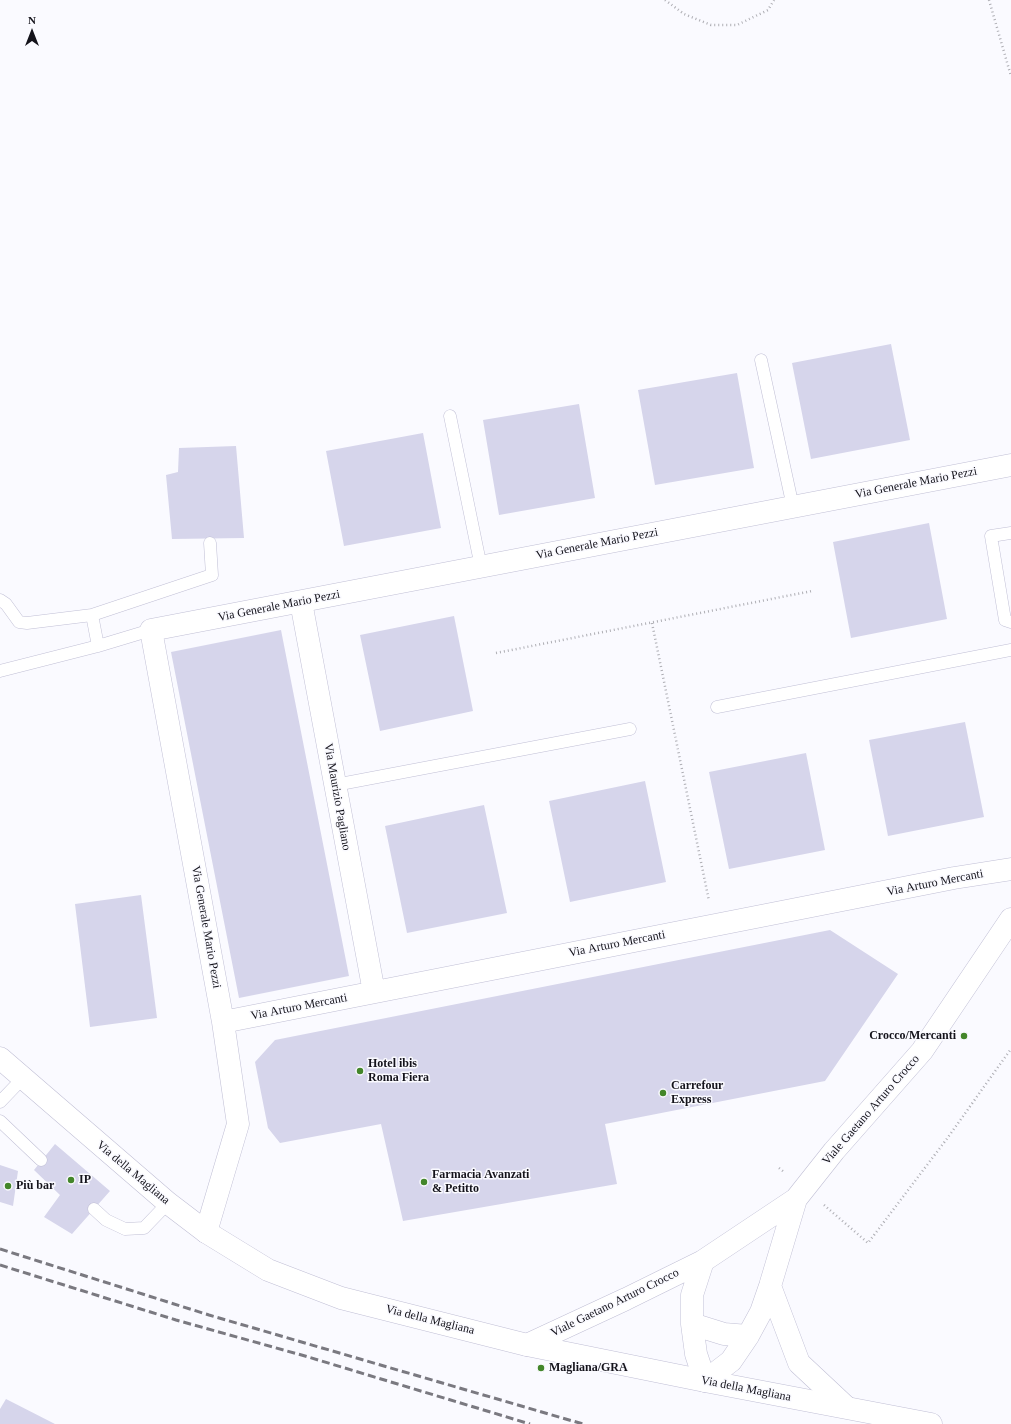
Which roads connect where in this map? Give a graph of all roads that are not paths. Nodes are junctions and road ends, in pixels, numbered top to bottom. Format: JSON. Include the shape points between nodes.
{"nodes":[{"id":1,"x":761,"y":360,"type":"dead end"},
{"id":2,"x":450,"y":416,"type":"dead end"},
{"id":3,"x":1011,"y":465,"type":"edge"},
{"id":4,"x":793,"y":506,"type":"junction"},
{"id":5,"x":1011,"y":533,"type":"edge"},
{"id":6,"x":210,"y":543,"type":"dead end"},
{"id":7,"x":481,"y":567,"type":"junction"},
{"id":8,"x":0,"y":600,"type":"edge"},
{"id":9,"x":301,"y":602,"type":"junction"},
{"id":10,"x":92,"y":615,"type":"junction"},
{"id":11,"x":1011,"y":622,"type":"edge"},
{"id":12,"x":151,"y":630,"type":"junction"},
{"id":13,"x":98,"y":646,"type":"junction"},
{"id":14,"x":1011,"y":650,"type":"edge"},
{"id":15,"x":0,"y":671,"type":"edge"},
{"id":16,"x":716,"y":707,"type":"dead end"},
{"id":17,"x":630,"y":729,"type":"dead end"},
{"id":18,"x":335,"y":785,"type":"junction"},
{"id":19,"x":1011,"y":869,"type":"edge"},
{"id":20,"x":1011,"y":919,"type":"edge"},
{"id":21,"x":374,"y":992,"type":"junction"},
{"id":22,"x":223,"y":1022,"type":"junction"},
{"id":23,"x":0,"y":1058,"type":"edge"},
{"id":24,"x":23,"y":1078,"type":"junction"},
{"id":25,"x":0,"y":1102,"type":"edge"},
{"id":26,"x":0,"y":1121,"type":"edge"},
{"id":27,"x":41,"y":1160,"type":"dead end"},
{"id":28,"x":796,"y":1199,"type":"junction"},
{"id":29,"x":168,"y":1203,"type":"junction"},
{"id":30,"x":94,"y":1209,"type":"dead end"},
{"id":31,"x":206,"y":1232,"type":"junction"},
{"id":32,"x":702,"y":1261,"type":"junction"},
{"id":33,"x":770,"y":1286,"type":"junction"},
{"id":34,"x":692,"y":1324,"type":"junction"},
{"id":35,"x":748,"y":1336,"type":"junction"},
{"id":36,"x":527,"y":1345,"type":"junction"},
{"id":37,"x":704,"y":1381,"type":"junction"},
{"id":38,"x":846,"y":1408,"type":"junction"},
{"id":39,"x":931,"y":1424,"type":"edge"}],
"edges":[{"from":1,"to":4,"type":"lane"},
{"from":2,"to":7,"type":"lane"},
{"from":3,"to":4,"type":"street","name":"Via Generale Mario Pezzi"},
{"from":4,"to":7,"type":"street","name":"Via Generale Mario Pezzi"},
{"from":5,"to":11,"type":"lane","via":[[991,536],[1005,620]]},
{"from":6,"to":10,"type":"lane","via":[[212,575]]},
{"from":7,"to":9,"type":"street","name":"Via Generale Mario Pezzi"},
{"from":8,"to":10,"type":"lane","via":[[19,622]]},
{"from":9,"to":12,"type":"street","name":"Via Generale Mario Pezzi"},
{"from":9,"to":18,"type":"street","name":"Via Maurizio Pagliano"},
{"from":10,"to":13,"type":"lane"},
{"from":12,"to":13,"type":"lane"},
{"from":12,"to":22,"type":"street","name":"Via Generale Mario Pezzi"},
{"from":13,"to":15,"type":"lane"},
{"from":14,"to":16,"type":"lane"},
{"from":17,"to":18,"type":"lane"},
{"from":18,"to":21,"type":"street","name":"Via Maurizio Pagliano"},
{"from":19,"to":21,"type":"street","name":"Via Arturo Mercanti"},
{"from":20,"to":28,"type":"street","name":"Viale Gaetano Arturo Crocco","via":[[922,1051],[834,1151]]},
{"from":21,"to":22,"type":"street","name":"Via Arturo Mercanti"},
{"from":22,"to":31,"type":"street","name":"Via Generale Mario Pezzi","via":[[238,1124]]},
{"from":23,"to":24,"type":"street","name":"Via della Magliana"},
{"from":24,"to":25,"type":"lane"},
{"from":24,"to":29,"type":"street","name":"Via della Magliana"},
{"from":26,"to":27,"type":"lane"},
{"from":28,"to":32,"type":"street","name":"Viale Gaetano Arturo Crocco"},
{"from":28,"to":33,"type":"street","name":"Viale Gaetano Arturo Crocco"},
{"from":29,"to":30,"type":"lane","via":[[144,1228],[125,1229],[106,1220]]},
{"from":29,"to":31,"type":"street","name":"Via della Magliana"},
{"from":31,"to":36,"type":"street","name":"Via della Magliana","via":[[268,1270],[341,1298]]},
{"from":32,"to":34,"type":"street","name":"Viale Gaetano Arturo Crocco","via":[[692,1294]]},
{"from":32,"to":36,"type":"street","name":"Viale Gaetano Arturo Crocco"},
{"from":33,"to":35,"type":"street","name":"Viale Gaetano Arturo Crocco","via":[[761,1312]]},
{"from":33,"to":38,"type":"street","via":[[799,1363]]},
{"from":34,"to":35,"type":"street","via":[[724,1334]]},
{"from":34,"to":37,"type":"street","name":"Viale Gaetano Arturo Crocco","via":[[696,1354]]},
{"from":35,"to":37,"type":"street","name":"Viale Gaetano Arturo Crocco","via":[[731,1361]]},
{"from":36,"to":37,"type":"street","name":"Via della Magliana"},
{"from":37,"to":38,"type":"street","name":"Via della Magliana"},
{"from":38,"to":39,"type":"street","name":"Via della Magliana"}]}
